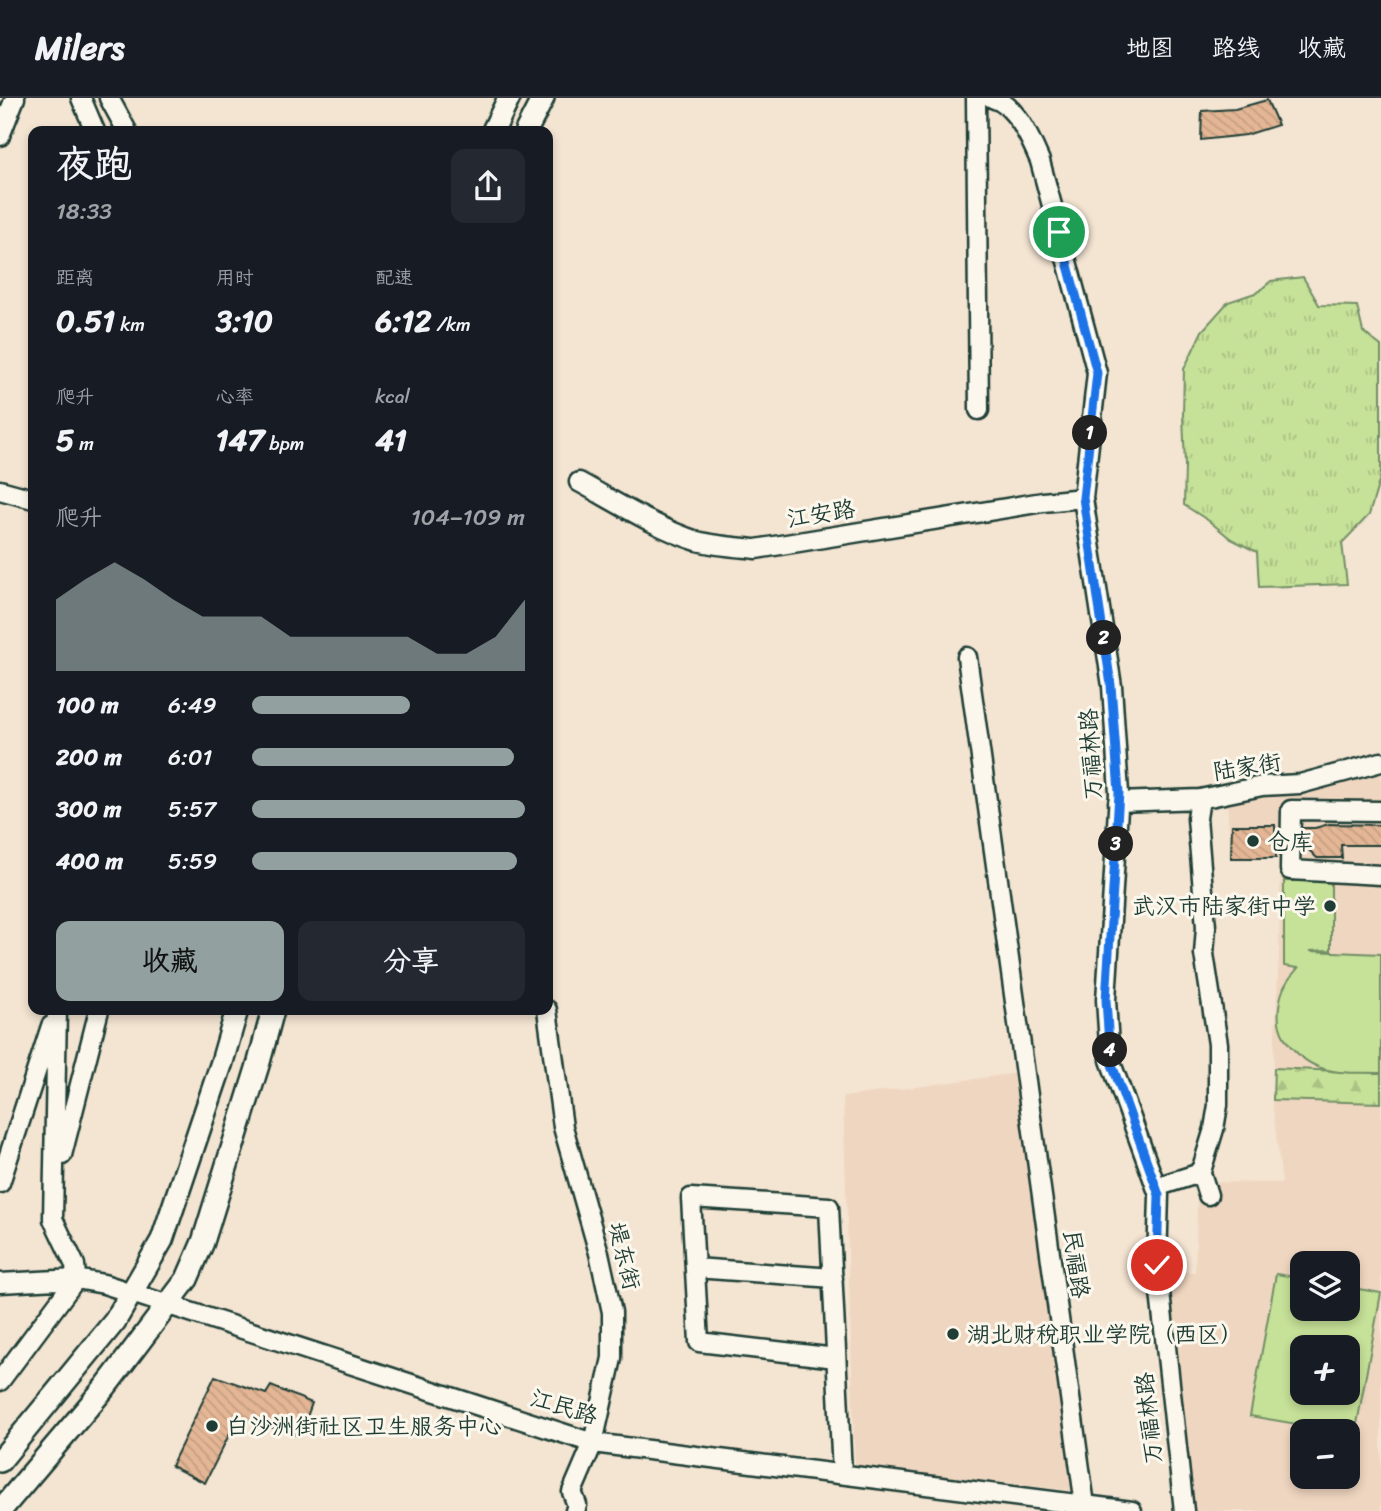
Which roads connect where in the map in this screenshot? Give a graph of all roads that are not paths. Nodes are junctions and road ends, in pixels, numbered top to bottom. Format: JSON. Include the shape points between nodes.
{"nodes":[{"id":1,"x":15,"y":98,"type":"edge"},
{"id":2,"x":81,"y":98,"type":"edge"},
{"id":3,"x":509,"y":98,"type":"edge"},
{"id":4,"x":543,"y":98,"type":"edge"},
{"id":5,"x":976,"y":98,"type":"edge"},
{"id":6,"x":992,"y":98,"type":"edge"},
{"id":7,"x":112,"y":100,"type":"edge"},
{"id":8,"x":93,"y":126,"type":"edge"},
{"id":9,"x":125,"y":126,"type":"edge"},
{"id":10,"x":495,"y":126,"type":"edge"},
{"id":11,"x":529,"y":126,"type":"edge"},
{"id":12,"x":0,"y":136,"type":"edge"},
{"id":13,"x":979,"y":410,"type":"dead end"},
{"id":14,"x":579,"y":482,"type":"dead end"},
{"id":15,"x":0,"y":490,"type":"edge"},
{"id":16,"x":28,"y":498,"type":"edge"},
{"id":17,"x":1083,"y":498,"type":"junction"},
{"id":18,"x":967,"y":657,"type":"dead end"},
{"id":19,"x":1381,"y":762,"type":"edge"},
{"id":20,"x":1200,"y":799,"type":"junction"},
{"id":21,"x":1118,"y":802,"type":"junction"},
{"id":22,"x":1381,"y":811,"type":"edge"},
{"id":23,"x":1381,"y":875,"type":"edge"},
{"id":24,"x":55,"y":1015,"type":"edge"},
{"id":25,"x":57,"y":1015,"type":"edge"},
{"id":26,"x":98,"y":1015,"type":"edge"},
{"id":27,"x":236,"y":1015,"type":"edge"},
{"id":28,"x":272,"y":1015,"type":"edge"},
{"id":29,"x":548,"y":1015,"type":"edge"},
{"id":30,"x":1200,"y":1170,"type":"junction"},
{"id":31,"x":0,"y":1183,"type":"edge"},
{"id":32,"x":54,"y":1186,"type":"junction"},
{"id":33,"x":1156,"y":1186,"type":"junction"},
{"id":34,"x":1208,"y":1195,"type":"dead end"},
{"id":35,"x":695,"y":1268,"type":"junction"},
{"id":36,"x":833,"y":1278,"type":"junction"},
{"id":37,"x":76,"y":1279,"type":"junction"},
{"id":38,"x":0,"y":1283,"type":"edge"},
{"id":39,"x":131,"y":1294,"type":"junction"},
{"id":40,"x":167,"y":1306,"type":"junction"},
{"id":41,"x":836,"y":1358,"type":"junction"},
{"id":42,"x":0,"y":1381,"type":"edge"},
{"id":43,"x":593,"y":1443,"type":"junction"},
{"id":44,"x":0,"y":1461,"type":"edge"},
{"id":45,"x":842,"y":1474,"type":"junction"},
{"id":46,"x":1085,"y":1505,"type":"junction"},
{"id":47,"x":0,"y":1511,"type":"edge"},
{"id":48,"x":575,"y":1511,"type":"edge"},
{"id":49,"x":1132,"y":1511,"type":"edge"},
{"id":50,"x":1184,"y":1511,"type":"edge"}],
"edges":[{"from":1,"to":12,"type":"street"},
{"from":2,"to":8,"type":"street"},
{"from":3,"to":10,"type":"main road"},
{"from":4,"to":11,"type":"main road"},
{"from":5,"to":13,"type":"street"},
{"from":6,"to":17,"type":"street","name":"万福林路","via":[[1002,100],[1026,130],[1040,161],[1097,373]]},
{"from":7,"to":9,"type":"street"},
{"from":14,"to":17,"type":"street","name":"江安路","via":[[671,531],[699,541],[756,549]]},
{"from":15,"to":16,"type":"street"},
{"from":17,"to":21,"type":"street","name":"万福林路","via":[[1111,685]]},
{"from":18,"to":46,"type":"street","name":"民福路"},
{"from":19,"to":20,"type":"street","name":"陆家街","via":[[1300,784],[1262,786]]},
{"from":20,"to":21,"type":"street","name":"陆家街"},
{"from":20,"to":30,"type":"street","via":[[1204,954],[1218,1044],[1219,1105]]},
{"from":21,"to":33,"type":"street","name":"万福林路","via":[[1106,1000],[1110,1059]]},
{"from":22,"to":23,"type":"street","via":[[1291,810],[1290,870]]},
{"from":24,"to":31,"type":"street"},
{"from":25,"to":32,"type":"street"},
{"from":26,"to":32,"type":"street"},
{"from":27,"to":39,"type":"main road","via":[[162,1240]]},
{"from":28,"to":40,"type":"main road","via":[[202,1242],[187,1279]]},
{"from":29,"to":43,"type":"street","name":"堤东街","via":[[563,1127],[612,1312],[612,1359]]},
{"from":30,"to":33,"type":"street"},
{"from":30,"to":34,"type":"street"},
{"from":32,"to":37,"type":"street","via":[[53,1219],[72,1256]]},
{"from":33,"to":50,"type":"street","name":"万福林路","via":[[1157,1265]]},
{"from":35,"to":36,"type":"street"},
{"from":35,"to":36,"type":"street","via":[[691,1198],[830,1207]]},
{"from":35,"to":41,"type":"street","via":[[699,1342]]},
{"from":36,"to":41,"type":"street"},
{"from":37,"to":38,"type":"street","name":"江民路"},
{"from":37,"to":39,"type":"street","name":"江民路"},
{"from":37,"to":42,"type":"street"},
{"from":39,"to":40,"type":"street","name":"江民路"},
{"from":39,"to":44,"type":"main road","via":[[115,1321]]},
{"from":40,"to":43,"type":"street","name":"江民路"},
{"from":40,"to":47,"type":"main road"},
{"from":41,"to":45,"type":"street"},
{"from":43,"to":45,"type":"street","name":"江民路"},
{"from":43,"to":48,"type":"street","name":"堤东街","via":[[572,1492]]},
{"from":45,"to":46,"type":"street","name":"江民路"},
{"from":46,"to":49,"type":"street","name":"江民路"}]}
